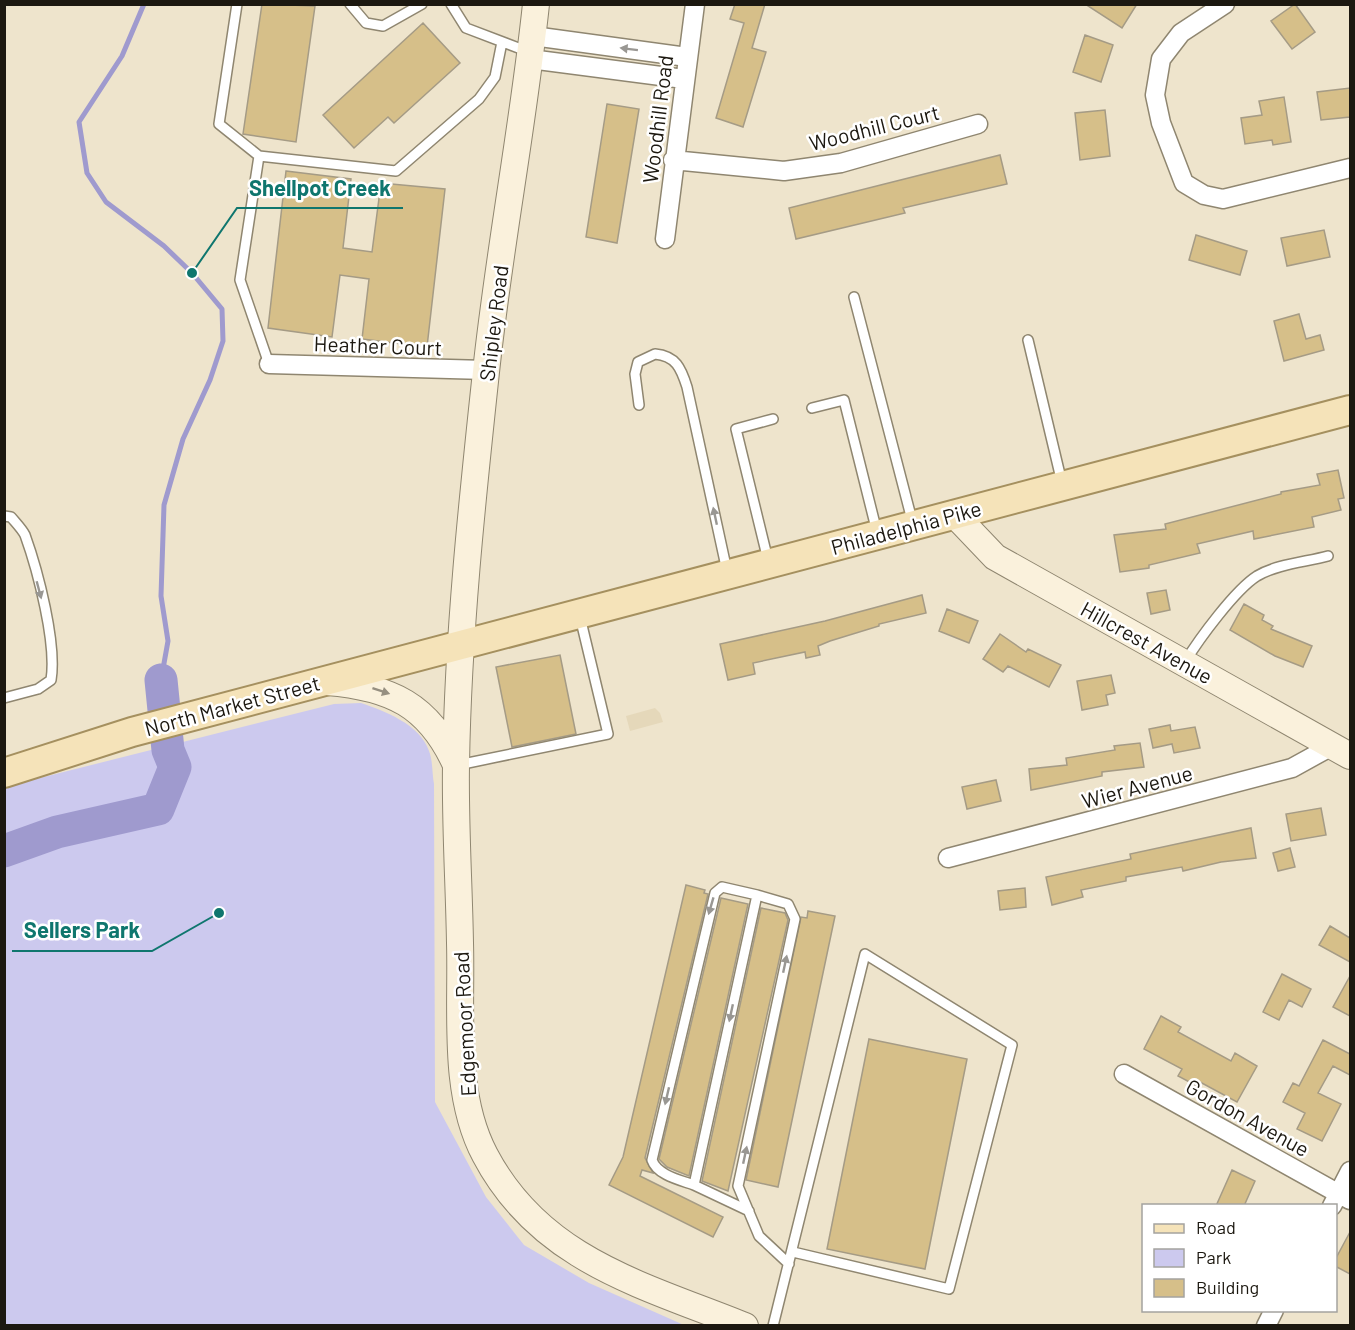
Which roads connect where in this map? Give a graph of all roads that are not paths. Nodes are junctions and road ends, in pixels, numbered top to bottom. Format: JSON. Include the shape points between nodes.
{"nodes":[{"id":1,"x":237,"y":4,"type":"edge"},
{"id":2,"x":350,"y":4,"type":"edge"},
{"id":3,"x":422,"y":4,"type":"edge"},
{"id":4,"x":451,"y":4,"type":"edge"},
{"id":5,"x":536,"y":4,"type":"edge"},
{"id":6,"x":695,"y":4,"type":"edge"},
{"id":7,"x":1226,"y":4,"type":"edge"},
{"id":8,"x":502,"y":42,"type":"junction"},
{"id":9,"x":531,"y":49,"type":"junction"},
{"id":10,"x":687,"y":57,"type":"junction"},
{"id":11,"x":684,"y":79,"type":"junction"},
{"id":12,"x":978,"y":124,"type":"dead end"},
{"id":13,"x":259,"y":156,"type":"junction"},
{"id":14,"x":673,"y":160,"type":"junction"},
{"id":15,"x":1350,"y":168,"type":"edge"},
{"id":16,"x":665,"y":239,"type":"dead end"},
{"id":17,"x":854,"y":297,"type":"dead end"},
{"id":18,"x":1028,"y":340,"type":"dead end"},
{"id":19,"x":269,"y":364,"type":"joint"},
{"id":20,"x":486,"y":370,"type":"junction"},
{"id":21,"x":639,"y":405,"type":"dead end"},
{"id":22,"x":812,"y":408,"type":"dead end"},
{"id":23,"x":1350,"y":410,"type":"edge"},
{"id":24,"x":773,"y":418,"type":"dead end"},
{"id":25,"x":1062,"y":486,"type":"junction"},
{"id":26,"x":954,"y":514,"type":"junction"},
{"id":27,"x":4,"y":516,"type":"edge"},
{"id":28,"x":913,"y":525,"type":"junction"},
{"id":29,"x":878,"y":534,"type":"junction"},
{"id":30,"x":1328,"y":556,"type":"dead end"},
{"id":31,"x":769,"y":562,"type":"junction"},
{"id":32,"x":727,"y":573,"type":"junction"},
{"id":33,"x":579,"y":612,"type":"junction"},
{"id":34,"x":462,"y":643,"type":"junction"},
{"id":35,"x":1184,"y":663,"type":"junction"},
{"id":36,"x":323,"y":681,"type":"junction"},
{"id":37,"x":4,"y":698,"type":"edge"},
{"id":38,"x":1341,"y":751,"type":"edge"},
{"id":39,"x":456,"y":765,"type":"junction"},
{"id":40,"x":4,"y":773,"type":"edge"},
{"id":41,"x":948,"y":858,"type":"dead end"},
{"id":42,"x":757,"y":895,"type":"junction"},
{"id":43,"x":1124,"y":1074,"type":"dead end"},
{"id":44,"x":1350,"y":1172,"type":"edge"},
{"id":45,"x":694,"y":1185,"type":"junction"},
{"id":46,"x":1340,"y":1199,"type":"edge"},
{"id":47,"x":749,"y":1211,"type":"junction"},
{"id":48,"x":792,"y":1252,"type":"junction"},
{"id":49,"x":789,"y":1264,"type":"junction"},
{"id":50,"x":1273,"y":1312,"type":"edge"},
{"id":51,"x":745,"y":1326,"type":"edge"},
{"id":52,"x":773,"y":1326,"type":"edge"},
{"id":53,"x":1266,"y":1326,"type":"edge"}],
"edges":[{"from":1,"to":13,"type":"lane","via":[[219,124]]},
{"from":2,"to":3,"type":"lane","via":[[366,22],[383,26]]},
{"from":4,"to":8,"type":"lane","via":[[466,28]]},
{"from":5,"to":9,"type":"main road","name":"Shipley Road"},
{"from":6,"to":10,"type":"street","name":"Woodhill Road"},
{"from":7,"to":15,"type":"street","via":[[1181,33],[1161,59],[1155,95],[1184,183],[1204,195],[1223,199]]},
{"from":8,"to":9,"type":"lane"},
{"from":8,"to":13,"type":"lane","via":[[495,77],[479,99],[396,171]]},
{"from":10,"to":9,"type":"street","one_way":true},
{"from":9,"to":11,"type":"street"},
{"from":9,"to":20,"type":"main road","name":"Shipley Road"},
{"from":10,"to":11,"type":"street","name":"Woodhill Road"},
{"from":11,"to":14,"type":"street","name":"Woodhill Road"},
{"from":12,"to":14,"type":"street","name":"Woodhill Court","via":[[841,163],[784,171]]},
{"from":13,"to":19,"type":"lane","via":[[240,280]]},
{"from":14,"to":16,"type":"street","name":"Woodhill Road"},
{"from":17,"to":28,"type":"lane"},
{"from":18,"to":25,"type":"lane"},
{"from":19,"to":20,"type":"street","name":"Heather Court"},
{"from":20,"to":34,"type":"main road","name":"Shipley Road"},
{"from":32,"to":21,"type":"lane","one_way":true,"via":[[681,368],[667,356],[646,356],[638,362],[635,389]]},
{"from":22,"to":29,"type":"lane","via":[[844,400]]},
{"from":23,"to":25,"type":"main road","name":"Philadelphia Pike"},
{"from":24,"to":31,"type":"lane","via":[[736,429]]},
{"from":25,"to":26,"type":"main road","name":"Philadelphia Pike"},
{"from":26,"to":28,"type":"main road","name":"Philadelphia Pike"},
{"from":26,"to":35,"type":"main road","name":"Hillcrest Avenue","via":[[995,557]]},
{"from":27,"to":37,"type":"lane","one_way":true,"via":[[11,517],[24,533],[50,628],[54,663],[51,680],[38,689]]},
{"from":28,"to":29,"type":"main road","name":"Philadelphia Pike"},
{"from":29,"to":31,"type":"main road","name":"Philadelphia Pike"},
{"from":30,"to":35,"type":"lane","via":[[1257,576],[1236,596]]},
{"from":31,"to":32,"type":"main road","name":"Philadelphia Pike"},
{"from":32,"to":33,"type":"main road","name":"Philadelphia Pike"},
{"from":33,"to":34,"type":"main road","name":"Philadelphia Pike"},
{"from":33,"to":39,"type":"lane","via":[[608,734]]},
{"from":34,"to":36,"type":"main road","name":"North Market Street"},
{"from":34,"to":39,"type":"main road","name":"Edgemoor Road"},
{"from":35,"to":38,"type":"main road","name":"Hillcrest Avenue"},
{"from":36,"to":39,"type":"main road","one_way":true,"via":[[376,689],[415,708],[434,726]]},
{"from":36,"to":40,"type":"main road","name":"North Market Street","via":[[132,732]]},
{"from":38,"to":41,"type":"street","name":"Wier Avenue","via":[[1292,768]]},
{"from":39,"to":51,"type":"main road","name":"Edgemoor Road","via":[[465,1094],[484,1154],[527,1214],[574,1253]]},
{"from":42,"to":45,"type":"lane","one_way":true},
{"from":42,"to":45,"type":"lane","one_way":true,"via":[[722,887],[715,893],[652,1160],[663,1173]]},
{"from":47,"to":42,"type":"lane","one_way":true,"via":[[738,1186],[795,919],[788,904]]},
{"from":43,"to":46,"type":"street","name":"Gordon Avenue"},
{"from":44,"to":46,"type":"street"},
{"from":45,"to":47,"type":"lane"},
{"from":47,"to":49,"type":"lane","via":[[759,1236]]},
{"from":48,"to":48,"type":"lane","via":[[798,1229],[865,954],[1012,1045],[949,1289]]},
{"from":48,"to":49,"type":"lane"},
{"from":49,"to":52,"type":"lane"},
{"from":50,"to":53,"type":"street"}]}
